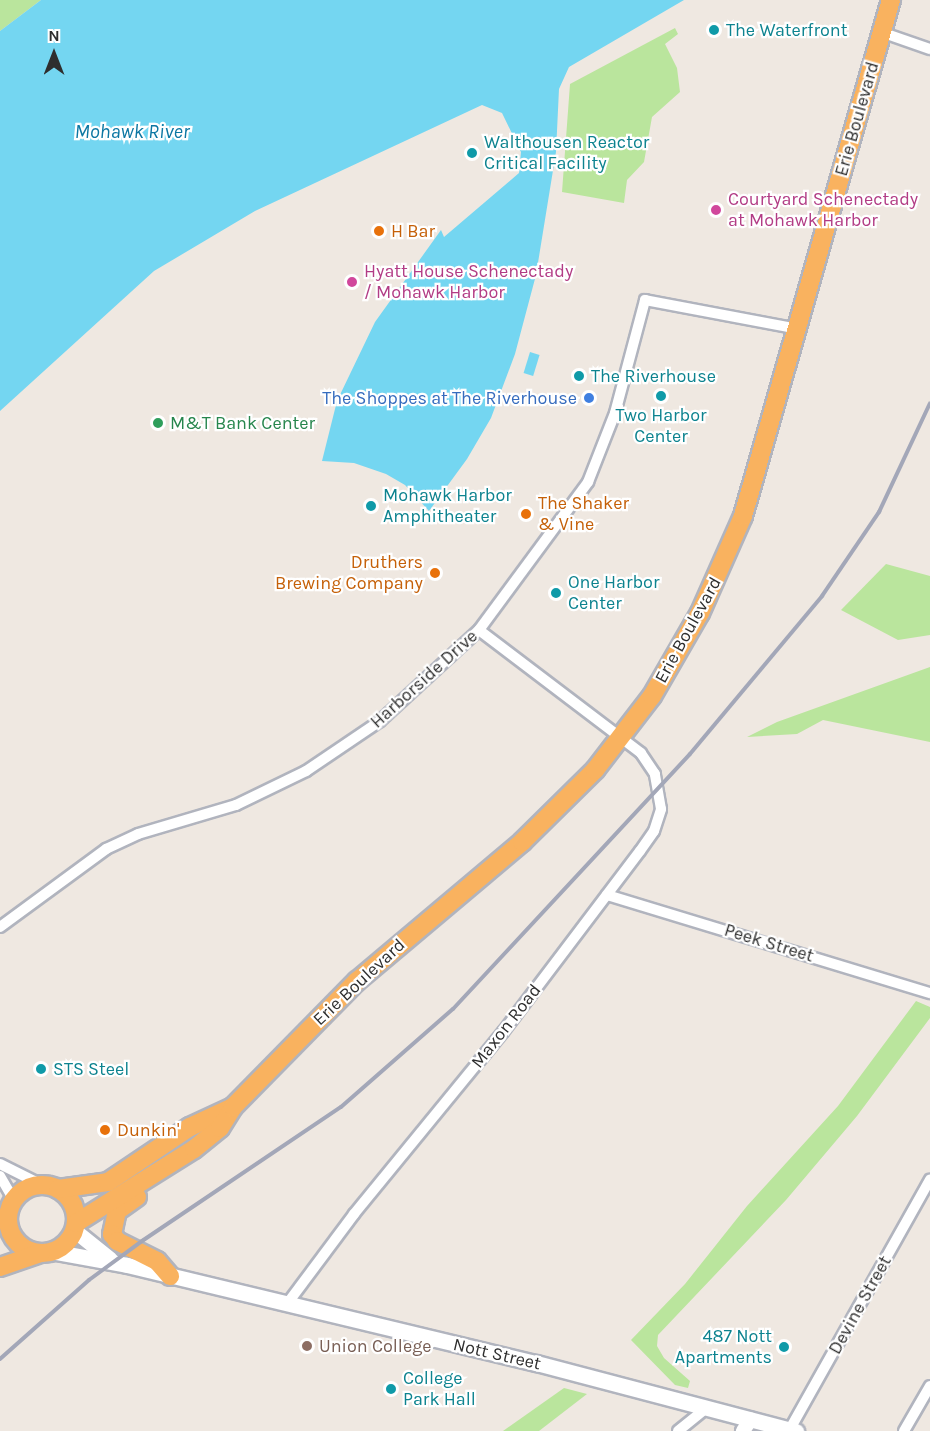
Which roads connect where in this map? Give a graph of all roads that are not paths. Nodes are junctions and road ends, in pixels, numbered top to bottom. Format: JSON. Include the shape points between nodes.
{"nodes":[{"id":1,"x":891,"y":0,"type":"edge"},
{"id":2,"x":881,"y":32,"type":"junction"},
{"id":3,"x":930,"y":50,"type":"edge"},
{"id":4,"x":798,"y":329,"type":"junction"},
{"id":5,"x":479,"y":630,"type":"junction"},
{"id":6,"x":621,"y":737,"type":"junction"},
{"id":7,"x":607,"y":895,"type":"junction"},
{"id":8,"x":0,"y":927,"type":"edge"},
{"id":9,"x":930,"y":993,"type":"edge"},
{"id":10,"x":233,"y":1107,"type":"junction"},
{"id":11,"x":0,"y":1164,"type":"edge"},
{"id":12,"x":0,"y":1176,"type":"edge"},
{"id":13,"x":148,"y":1177,"type":"junction"},
{"id":14,"x":930,"y":1180,"type":"edge"},
{"id":15,"x":50,"y":1187,"type":"junction"},
{"id":16,"x":13,"y":1203,"type":"junction"},
{"id":17,"x":0,"y":1222,"type":"edge"},
{"id":18,"x":75,"y":1226,"type":"junction"},
{"id":19,"x":46,"y":1252,"type":"junction"},
{"id":20,"x":127,"y":1265,"type":"junction"},
{"id":21,"x":0,"y":1267,"type":"edge"},
{"id":22,"x":170,"y":1276,"type":"junction"},
{"id":23,"x":287,"y":1304,"type":"junction"},
{"id":24,"x":930,"y":1386,"type":"edge"},
{"id":25,"x":708,"y":1407,"type":"junction"},
{"id":26,"x":748,"y":1427,"type":"edge"},
{"id":27,"x":793,"y":1430,"type":"edge"},
{"id":28,"x":678,"y":1431,"type":"edge"},
{"id":29,"x":904,"y":1431,"type":"edge"}],
"edges":[{"from":1,"to":2,"type":"highway","name":"Erie Boulevard"},
{"from":2,"to":3,"type":"street"},
{"from":2,"to":4,"type":"highway","name":"Erie Boulevard"},
{"from":4,"to":5,"type":"street","name":"Harborside Drive","via":[[645,300],[615,413],[588,482]]},
{"from":4,"to":6,"type":"highway","name":"Erie Boulevard","via":[[762,460],[720,572],[676,657]]},
{"from":5,"to":6,"type":"street","name":"Maxon Road"},
{"from":5,"to":8,"type":"street","name":"Harborside Drive","via":[[380,721],[306,771],[236,805],[138,834],[106,849]]},
{"from":6,"to":7,"type":"street","name":"Maxon Road","via":[[641,753],[655,774],[661,809],[654,831]]},
{"from":6,"to":10,"type":"highway","name":"Erie Boulevard","via":[[595,770],[522,842],[357,981]]},
{"from":7,"to":9,"type":"street","name":"Peek Street"},
{"from":7,"to":23,"type":"street","name":"Maxon Road"},
{"from":10,"to":13,"type":"highway","name":"Erie Boulevard","via":[[220,1128]]},
{"from":10,"to":15,"type":"highway","name":"Erie Boulevard","via":[[190,1127],[108,1182]]},
{"from":11,"to":15,"type":"street"},
{"from":12,"to":16,"type":"street"},
{"from":13,"to":18,"type":"highway","name":"Erie Boulevard"},
{"from":13,"to":22,"type":"highway","via":[[145,1192],[117,1211],[112,1234],[117,1241],[157,1261]]},
{"from":14,"to":27,"type":"street","name":"Devine Street"},
{"from":15,"to":16,"type":"highway","via":[[23,1191]]},
{"from":15,"to":18,"type":"highway","via":[[72,1203]]},
{"from":16,"to":17,"type":"highway"},
{"from":16,"to":19,"type":"highway","via":[[11,1233],[23,1247]]},
{"from":18,"to":19,"type":"highway","via":[[68,1241]]},
{"from":18,"to":20,"type":"main road","name":"Nott Street","via":[[103,1257]]},
{"from":19,"to":20,"type":"main road","name":"Nott Street"},
{"from":19,"to":21,"type":"highway"},
{"from":20,"to":22,"type":"main road","name":"Nott Street"},
{"from":22,"to":23,"type":"main road","name":"Nott Street"},
{"from":23,"to":25,"type":"main road","name":"Nott Street"},
{"from":24,"to":29,"type":"street"},
{"from":25,"to":26,"type":"main road","name":"Nott Street"},
{"from":25,"to":28,"type":"street"},
{"from":26,"to":27,"type":"main road","name":"Nott Street"}]}
